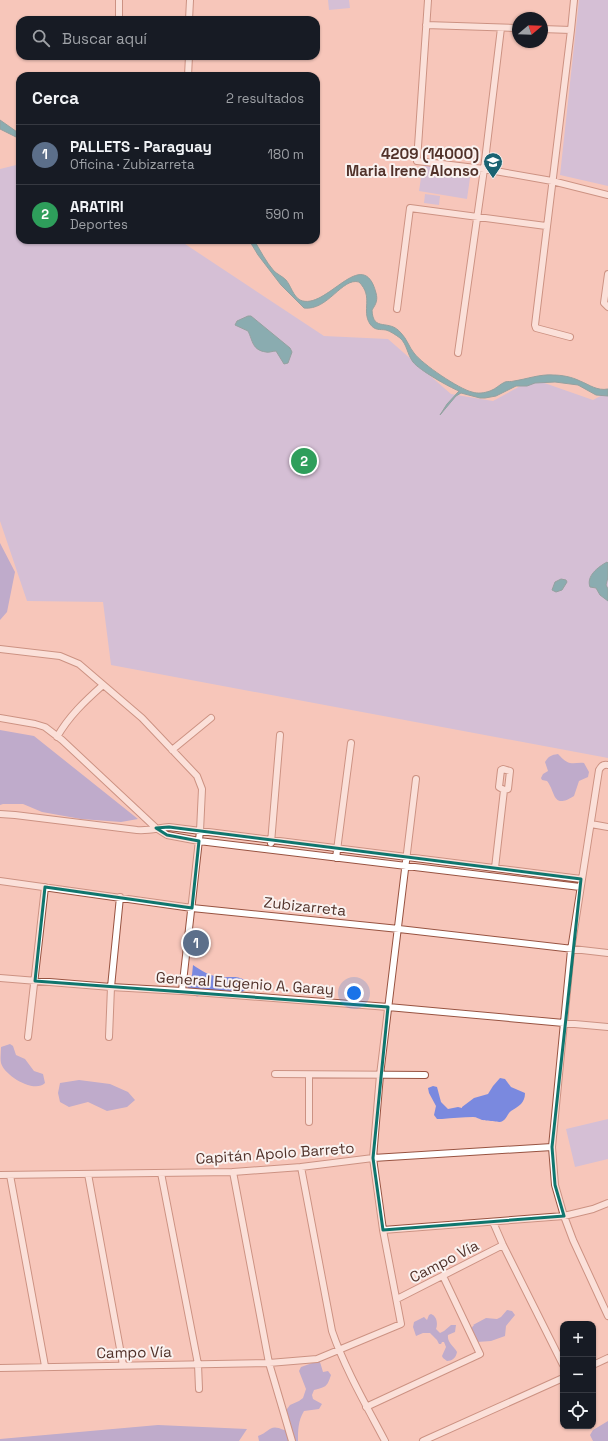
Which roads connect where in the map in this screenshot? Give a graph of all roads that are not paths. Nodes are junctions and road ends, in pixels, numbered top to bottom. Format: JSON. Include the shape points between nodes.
{"nodes":[{"id":1,"x":119,"y":0,"type":"edge"},
{"id":2,"x":190,"y":0,"type":"edge"},
{"id":3,"x":428,"y":0,"type":"edge"},
{"id":4,"x":574,"y":0,"type":"edge"},
{"id":5,"x":119,"y":16,"type":"edge"},
{"id":6,"x":189,"y":16,"type":"edge"},
{"id":7,"x":426,"y":25,"type":"junction"},
{"id":8,"x":501,"y":28,"type":"junction"},
{"id":9,"x":512,"y":28,"type":"edge"},
{"id":10,"x":548,"y":29,"type":"edge"},
{"id":11,"x":571,"y":30,"type":"junction"},
{"id":12,"x":189,"y":60,"type":"edge"},
{"id":13,"x":188,"y":72,"type":"edge"},
{"id":14,"x":484,"y":169,"type":"junction"},
{"id":15,"x":552,"y":181,"type":"junction"},
{"id":16,"x":608,"y":195,"type":"edge"},
{"id":17,"x":478,"y":216,"type":"junction"},
{"id":18,"x":546,"y":226,"type":"junction"},
{"id":19,"x":608,"y":274,"type":"edge"},
{"id":20,"x":608,"y":307,"type":"edge"},
{"id":21,"x":397,"y":309,"type":"dead end"},
{"id":22,"x":570,"y":337,"type":"dead end"},
{"id":23,"x":458,"y":353,"type":"dead end"},
{"id":24,"x":0,"y":649,"type":"edge"},
{"id":25,"x":103,"y":685,"type":"junction"},
{"id":26,"x":0,"y":718,"type":"edge"},
{"id":27,"x":211,"y":718,"type":"dead end"},
{"id":28,"x":280,"y":735,"type":"dead end"},
{"id":29,"x":57,"y":737,"type":"junction"},
{"id":30,"x":351,"y":743,"type":"dead end"},
{"id":31,"x":172,"y":750,"type":"junction"},
{"id":32,"x":608,"y":765,"type":"edge"},
{"id":33,"x":416,"y":779,"type":"dead end"},
{"id":34,"x":504,"y":790,"type":"dead end"},
{"id":35,"x":0,"y":814,"type":"edge"},
{"id":36,"x":591,"y":824,"type":"junction"},
{"id":37,"x":608,"y":827,"type":"edge"},
{"id":38,"x":156,"y":828,"type":"junction"},
{"id":39,"x":200,"y":831,"type":"junction"},
{"id":40,"x":271,"y":840,"type":"junction"},
{"id":41,"x":199,"y":841,"type":"junction"},
{"id":42,"x":337,"y":848,"type":"junction"},
{"id":43,"x":270,"y":850,"type":"junction"},
{"id":44,"x":406,"y":857,"type":"junction"},
{"id":45,"x":336,"y":858,"type":"junction"},
{"id":46,"x":405,"y":867,"type":"junction"},
{"id":47,"x":495,"y":868,"type":"junction"},
{"id":48,"x":582,"y":878,"type":"junction"},
{"id":49,"x":0,"y":881,"type":"edge"},
{"id":50,"x":45,"y":887,"type":"junction"},
{"id":51,"x":580,"y":887,"type":"junction"},
{"id":52,"x":120,"y":897,"type":"junction"},
{"id":53,"x":192,"y":908,"type":"junction"},
{"id":54,"x":399,"y":929,"type":"junction"},
{"id":55,"x":571,"y":950,"type":"junction"},
{"id":56,"x":608,"y":953,"type":"edge"},
{"id":57,"x":0,"y":978,"type":"edge"},
{"id":58,"x":35,"y":981,"type":"junction"},
{"id":59,"x":111,"y":987,"type":"junction"},
{"id":60,"x":182,"y":991,"type":"junction"},
{"id":61,"x":388,"y":1007,"type":"junction"},
{"id":62,"x":564,"y":1023,"type":"junction"},
{"id":63,"x":608,"y":1027,"type":"edge"},
{"id":64,"x":109,"y":1037,"type":"dead end"},
{"id":65,"x":28,"y":1038,"type":"dead end"},
{"id":66,"x":275,"y":1074,"type":"dead end"},
{"id":67,"x":309,"y":1075,"type":"junction"},
{"id":68,"x":425,"y":1075,"type":"dead end"},
{"id":69,"x":380,"y":1076,"type":"junction"},
{"id":70,"x":309,"y":1122,"type":"dead end"},
{"id":71,"x":552,"y":1147,"type":"junction"},
{"id":72,"x":372,"y":1158,"type":"junction"},
{"id":73,"x":301,"y":1167,"type":"junction"},
{"id":74,"x":233,"y":1172,"type":"junction"},
{"id":75,"x":161,"y":1173,"type":"junction"},
{"id":76,"x":88,"y":1174,"type":"junction"},
{"id":77,"x":0,"y":1175,"type":"edge"},
{"id":78,"x":10,"y":1175,"type":"junction"},
{"id":79,"x":608,"y":1203,"type":"edge"},
{"id":80,"x":564,"y":1216,"type":"junction"},
{"id":81,"x":493,"y":1222,"type":"junction"},
{"id":82,"x":383,"y":1230,"type":"junction"},
{"id":83,"x":503,"y":1245,"type":"junction"},
{"id":84,"x":443,"y":1276,"type":"junction"},
{"id":85,"x":397,"y":1299,"type":"junction"},
{"id":86,"x":608,"y":1316,"type":"edge"},
{"id":87,"x":339,"y":1350,"type":"junction"},
{"id":88,"x":608,"y":1358,"type":"edge"},
{"id":89,"x":560,"y":1359,"type":"edge"},
{"id":90,"x":269,"y":1363,"type":"junction"},
{"id":91,"x":198,"y":1364,"type":"junction"},
{"id":92,"x":596,"y":1364,"type":"edge"},
{"id":93,"x":123,"y":1365,"type":"junction"},
{"id":94,"x":45,"y":1366,"type":"junction"},
{"id":95,"x":0,"y":1368,"type":"edge"},
{"id":96,"x":560,"y":1379,"type":"edge"},
{"id":97,"x":199,"y":1389,"type":"dead end"},
{"id":98,"x":366,"y":1407,"type":"junction"},
{"id":99,"x":292,"y":1441,"type":"edge"},
{"id":100,"x":385,"y":1441,"type":"edge"},
{"id":101,"x":424,"y":1441,"type":"edge"}],
"edges":[{"from":1,"to":5,"type":"street"},
{"from":2,"to":6,"type":"street"},
{"from":3,"to":7,"type":"street"},
{"from":4,"to":11,"type":"street"},
{"from":7,"to":8,"type":"street"},
{"from":7,"to":14,"type":"street","via":[[417,161]]},
{"from":8,"to":9,"type":"street"},
{"from":8,"to":14,"type":"street"},
{"from":10,"to":11,"type":"street"},
{"from":11,"to":15,"type":"street"},
{"from":12,"to":13,"type":"street"},
{"from":14,"to":15,"type":"street"},
{"from":14,"to":17,"type":"street"},
{"from":15,"to":16,"type":"street"},
{"from":15,"to":18,"type":"street"},
{"from":17,"to":18,"type":"street"},
{"from":17,"to":21,"type":"street","via":[[410,208]]},
{"from":17,"to":23,"type":"street"},
{"from":18,"to":22,"type":"street","via":[[535,325],[536,328]]},
{"from":19,"to":20,"type":"street","via":[[604,303]]},
{"from":24,"to":25,"type":"street","via":[[60,656],[78,664]]},
{"from":25,"to":29,"type":"street","via":[[78,707]]},
{"from":25,"to":31,"type":"street","via":[[142,718]]},
{"from":26,"to":29,"type":"street","via":[[45,727]]},
{"from":27,"to":31,"type":"street"},
{"from":28,"to":40,"type":"street"},
{"from":29,"to":38,"type":"street"},
{"from":30,"to":42,"type":"street"},
{"from":31,"to":39,"type":"street","via":[[200,782]]},
{"from":32,"to":36,"type":"street","via":[[599,770]]},
{"from":33,"to":44,"type":"street"},
{"from":34,"to":47,"type":"street"},
{"from":35,"to":38,"type":"street","via":[[137,830]]},
{"from":36,"to":37,"type":"street"},
{"from":36,"to":48,"type":"street"},
{"from":38,"to":39,"type":"street"},
{"from":38,"to":41,"type":"street","via":[[167,835]]},
{"from":39,"to":40,"type":"street"},
{"from":39,"to":41,"type":"street"},
{"from":40,"to":42,"type":"street"},
{"from":40,"to":43,"type":"street"},
{"from":41,"to":43,"type":"street"},
{"from":41,"to":53,"type":"street"},
{"from":42,"to":44,"type":"street"},
{"from":42,"to":45,"type":"street"},
{"from":43,"to":45,"type":"street"},
{"from":44,"to":46,"type":"street"},
{"from":44,"to":47,"type":"street"},
{"from":45,"to":46,"type":"street"},
{"from":46,"to":51,"type":"street"},
{"from":46,"to":54,"type":"street"},
{"from":47,"to":48,"type":"street"},
{"from":48,"to":51,"type":"street"},
{"from":49,"to":50,"type":"street","name":"Zubizarreta"},
{"from":50,"to":52,"type":"street","name":"Zubizarreta"},
{"from":50,"to":58,"type":"street"},
{"from":51,"to":55,"type":"street"},
{"from":52,"to":53,"type":"street","name":"Zubizarreta"},
{"from":52,"to":59,"type":"street"},
{"from":53,"to":54,"type":"street","name":"Zubizarreta"},
{"from":53,"to":60,"type":"street"},
{"from":54,"to":55,"type":"street","name":"Zubizarreta"},
{"from":54,"to":61,"type":"street"},
{"from":55,"to":56,"type":"street","name":"Zubizarreta"},
{"from":55,"to":62,"type":"street"},
{"from":57,"to":58,"type":"street","name":"General Eugenio A. Garay"},
{"from":58,"to":59,"type":"street","name":"General Eugenio A. Garay"},
{"from":58,"to":65,"type":"street"},
{"from":59,"to":60,"type":"street","name":"General Eugenio A. Garay"},
{"from":59,"to":64,"type":"street"},
{"from":60,"to":61,"type":"street","name":"General Eugenio A. Garay"},
{"from":61,"to":62,"type":"street","name":"General Eugenio A. Garay"},
{"from":61,"to":69,"type":"street"},
{"from":62,"to":63,"type":"street","name":"General Eugenio A. Garay"},
{"from":62,"to":71,"type":"street"},
{"from":66,"to":67,"type":"street"},
{"from":67,"to":69,"type":"street"},
{"from":67,"to":70,"type":"street"},
{"from":68,"to":69,"type":"street"},
{"from":69,"to":72,"type":"street"},
{"from":71,"to":72,"type":"street","name":"Capitán Apolo Barreto"},
{"from":71,"to":80,"type":"street","via":[[555,1185]]},
{"from":72,"to":73,"type":"street","name":"Capitán Apolo Barreto"},
{"from":72,"to":82,"type":"street"},
{"from":73,"to":74,"type":"street","name":"Capitán Apolo Barreto"},
{"from":73,"to":87,"type":"street","via":[[332,1331]]},
{"from":74,"to":75,"type":"street","name":"Capitán Apolo Barreto"},
{"from":74,"to":90,"type":"street"},
{"from":75,"to":76,"type":"street","name":"Capitán Apolo Barreto"},
{"from":75,"to":91,"type":"street"},
{"from":76,"to":78,"type":"street","name":"Capitán Apolo Barreto"},
{"from":76,"to":93,"type":"street"},
{"from":77,"to":78,"type":"street","name":"Capitán Apolo Barreto"},
{"from":78,"to":94,"type":"street"},
{"from":79,"to":80,"type":"street"},
{"from":80,"to":81,"type":"street"},
{"from":80,"to":86,"type":"street"},
{"from":81,"to":82,"type":"street"},
{"from":81,"to":83,"type":"street"},
{"from":82,"to":85,"type":"street"},
{"from":83,"to":84,"type":"street","name":"Campo Vía"},
{"from":83,"to":89,"type":"street"},
{"from":84,"to":85,"type":"street","name":"Campo Vía"},
{"from":84,"to":98,"type":"street","via":[[480,1354]]},
{"from":85,"to":87,"type":"street","name":"Campo Vía","via":[[401,1324]]},
{"from":87,"to":90,"type":"street","name":"Campo Vía","via":[[317,1359]]},
{"from":87,"to":98,"type":"street"},
{"from":88,"to":92,"type":"street"},
{"from":90,"to":91,"type":"street","name":"Campo Vía"},
{"from":90,"to":99,"type":"street"},
{"from":91,"to":93,"type":"street","name":"Campo Vía"},
{"from":91,"to":97,"type":"street"},
{"from":93,"to":94,"type":"street","name":"Campo Vía"},
{"from":94,"to":95,"type":"street","name":"Campo Vía"},
{"from":96,"to":101,"type":"street"},
{"from":98,"to":100,"type":"street"}]}
